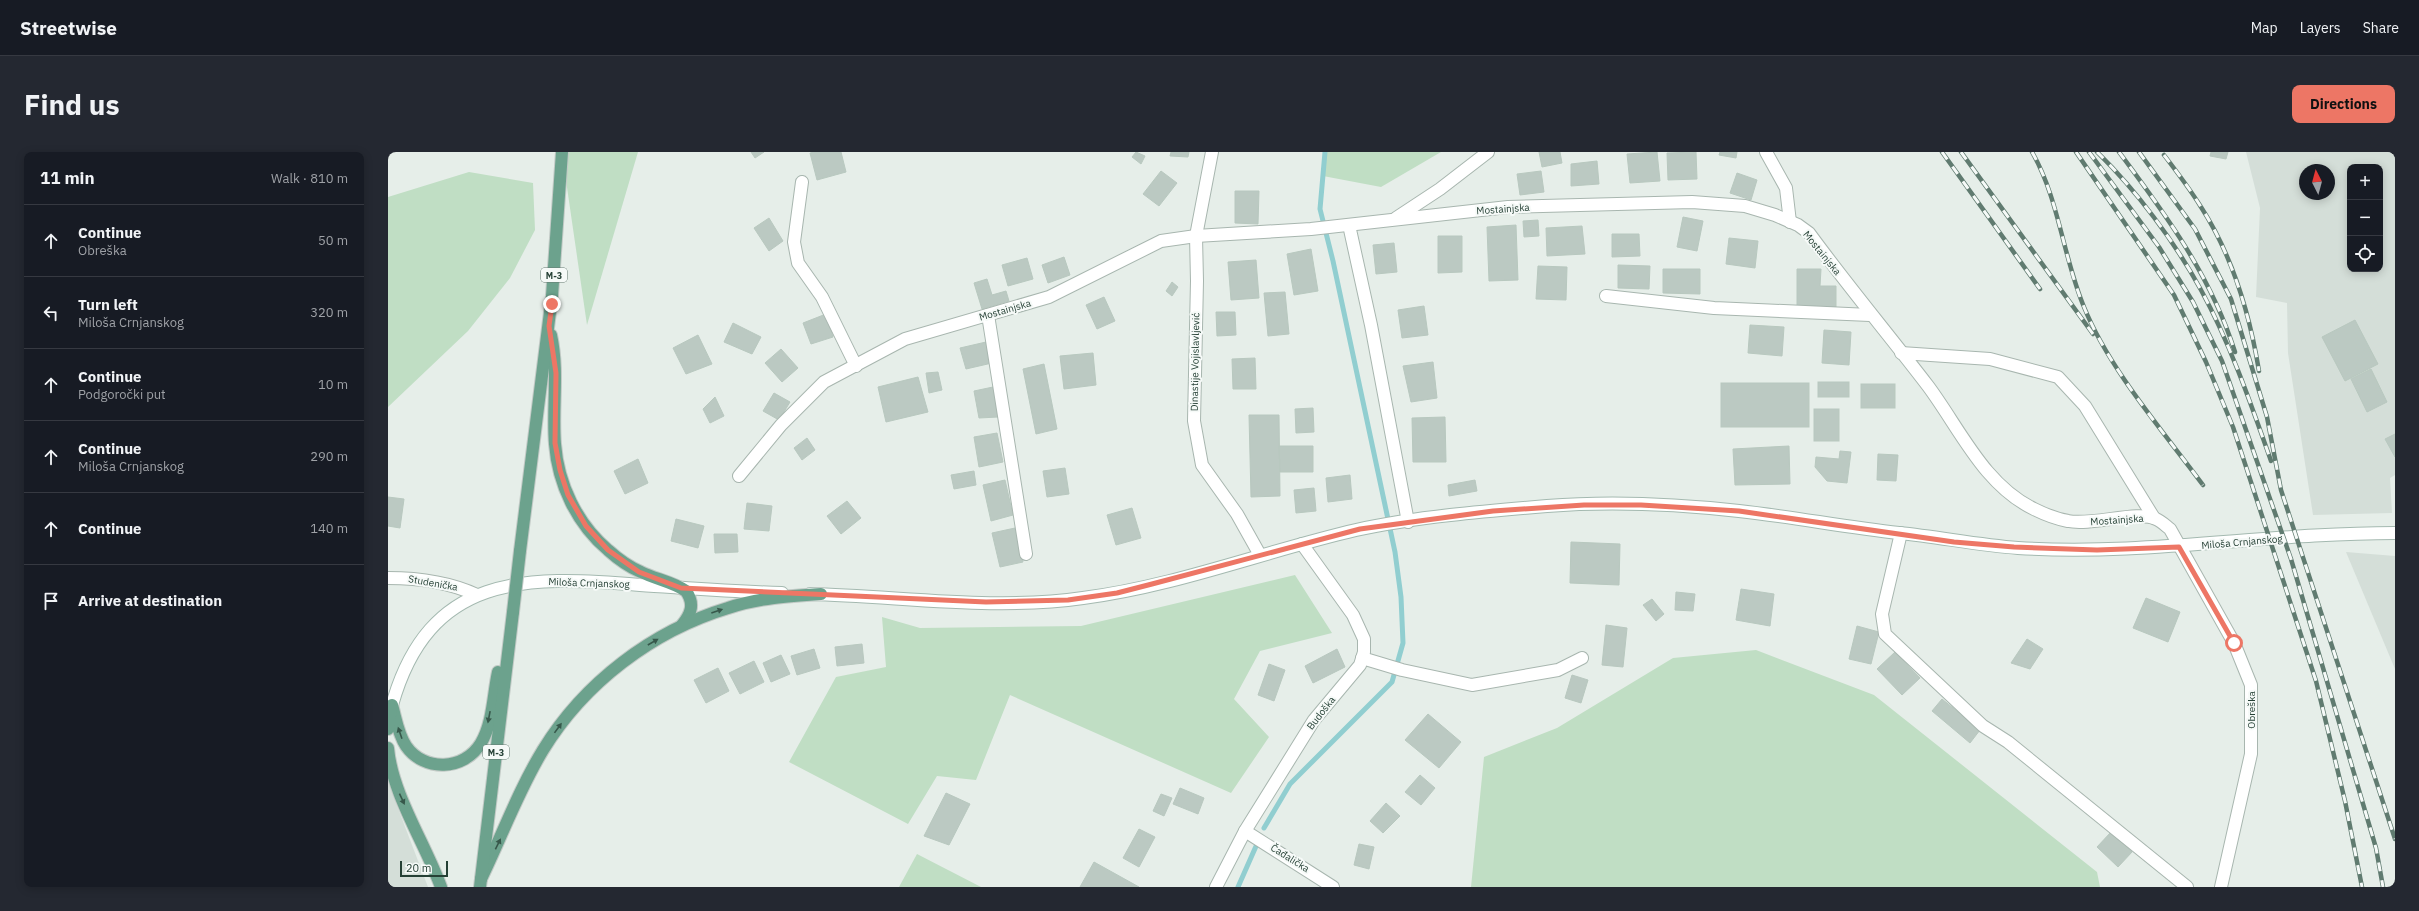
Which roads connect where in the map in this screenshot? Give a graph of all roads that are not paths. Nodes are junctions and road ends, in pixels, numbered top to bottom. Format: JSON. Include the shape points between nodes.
{"nodes":[{"id":1,"x":562,"y":152,"type":"edge"},
{"id":2,"x":1212,"y":152,"type":"edge"},
{"id":3,"x":1488,"y":152,"type":"edge"},
{"id":4,"x":1766,"y":152,"type":"edge"},
{"id":5,"x":802,"y":182,"type":"dead end"},
{"id":6,"x":1394,"y":219,"type":"junction"},
{"id":7,"x":1790,"y":222,"type":"junction"},
{"id":8,"x":1346,"y":225,"type":"junction"},
{"id":9,"x":1196,"y":236,"type":"junction"},
{"id":10,"x":1606,"y":296,"type":"dead end"},
{"id":11,"x":988,"y":315,"type":"junction"},
{"id":12,"x":1870,"y":315,"type":"junction"},
{"id":13,"x":549,"y":326,"type":"junction"},
{"id":14,"x":1901,"y":353,"type":"junction"},
{"id":15,"x":856,"y":366,"type":"junction"},
{"id":16,"x":739,"y":476,"type":"dead end"},
{"id":17,"x":2154,"y":518,"type":"junction"},
{"id":18,"x":1402,"y":523,"type":"junction"},
{"id":19,"x":1901,"y":533,"type":"junction"},
{"id":20,"x":2395,"y":533,"type":"edge"},
{"id":21,"x":1302,"y":544,"type":"junction"},
{"id":22,"x":2179,"y":547,"type":"junction"},
{"id":23,"x":1026,"y":554,"type":"dead end"},
{"id":24,"x":1260,"y":555,"type":"junction"},
{"id":25,"x":388,"y":578,"type":"edge"},
{"id":26,"x":681,"y":588,"type":"junction"},
{"id":27,"x":821,"y":594,"type":"junction"},
{"id":28,"x":477,"y":595,"type":"junction"},
{"id":29,"x":512,"y":625,"type":"junction"},
{"id":30,"x":681,"y":626,"type":"junction"},
{"id":31,"x":1362,"y":658,"type":"junction"},
{"id":32,"x":1582,"y":658,"type":"dead end"},
{"id":33,"x":392,"y":705,"type":"junction"},
{"id":34,"x":388,"y":729,"type":"edge"},
{"id":35,"x":388,"y":748,"type":"edge"},
{"id":36,"x":1245,"y":831,"type":"junction"},
{"id":37,"x":480,"y":883,"type":"edge"},
{"id":38,"x":441,"y":887,"type":"edge"},
{"id":39,"x":1216,"y":887,"type":"edge"},
{"id":40,"x":1334,"y":887,"type":"edge"},
{"id":41,"x":2187,"y":887,"type":"edge"},
{"id":42,"x":2221,"y":887,"type":"edge"}],
"edges":[{"from":1,"to":13,"type":"main road","number":"M-3"},
{"from":2,"to":9,"type":"street","name":"Dinastije Vojislavljević"},
{"from":3,"to":6,"type":"street","via":[[1440,189]]},
{"from":4,"to":7,"type":"street","via":[[1786,188]]},
{"from":5,"to":15,"type":"street","via":[[794,242],[798,263],[822,297]]},
{"from":6,"to":7,"type":"street","name":"Mostainjska","via":[[1508,207],[1692,202],[1745,206]]},
{"from":6,"to":8,"type":"street","name":"Mostainjska"},
{"from":7,"to":12,"type":"street","name":"Mostainjska","via":[[1809,233]]},
{"from":8,"to":9,"type":"street","name":"Mostainjska"},
{"from":8,"to":18,"type":"street","via":[[1371,325]]},
{"from":9,"to":11,"type":"street","name":"Mostainjska","via":[[1161,241],[1049,298]]},
{"from":9,"to":24,"type":"street","name":"Dinastije Vojislavljević","via":[[1194,421],[1202,465],[1237,514]]},
{"from":10,"to":12,"type":"street","via":[[1714,308]]},
{"from":11,"to":15,"type":"street","name":"Mostainjska","via":[[905,339]]},
{"from":11,"to":23,"type":"street"},
{"from":12,"to":14,"type":"street","name":"Mostainjska"},
{"from":13,"to":26,"type":"main road","via":[[556,373],[557,459],[571,502],[593,536],[617,557],[639,572]]},
{"from":13,"to":29,"type":"main road","number":"M-3","bridge":true},
{"from":14,"to":17,"type":"street","name":"Mostainjska","via":[[1990,474],[2010,495],[2034,509],[2069,522],[2102,522],[2131,517]]},
{"from":14,"to":17,"type":"street","via":[[1990,359],[2058,377],[2086,406]]},
{"from":15,"to":16,"type":"street","name":"Mostainjska","via":[[824,382],[781,425]]},
{"from":17,"to":22,"type":"street","name":"Mostainjska","via":[[2170,529]]},
{"from":18,"to":19,"type":"street","name":"Miloša Crnjanskog","via":[[1550,506],[1621,505],[1739,511]]},
{"from":18,"to":21,"type":"street","name":"Miloša Crnjanskog","via":[[1367,528]]},
{"from":19,"to":22,"type":"street","name":"Miloša Crnjanskog","via":[[1976,544],[2045,549],[2115,550]]},
{"from":19,"to":41,"type":"street","via":[[1882,614],[1885,634],[1984,726],[2008,742]]},
{"from":20,"to":22,"type":"street","name":"Miloša Crnjanskog","via":[[2336,534]]},
{"from":21,"to":24,"type":"street","name":"Miloša Crnjanskog"},
{"from":21,"to":31,"type":"street","name":"Budoška","via":[[1353,615],[1364,639]]},
{"from":22,"to":42,"type":"street","name":"Obreška","via":[[2234,643],[2251,685],[2251,754]]},
{"from":24,"to":27,"type":"street","name":"Miloša Crnjanskog","via":[[1117,593],[1068,600],[1005,602]]},
{"from":25,"to":28,"type":"street","name":"Studenička","via":[[460,587]]},
{"from":26,"to":27,"type":"street","name":"Miloša Crnjanskog"},
{"from":26,"to":28,"type":"street","name":"Miloša Crnjanskog","via":[[609,582],[530,582],[506,585]]},
{"from":26,"to":30,"type":"main road","via":[[689,596],[692,606]]},
{"from":30,"to":27,"type":"main road","one_way":true,"via":[[746,603]]},
{"from":28,"to":33,"type":"street","name":"Miloša Crnjanskog","via":[[443,617],[420,641],[402,674]]},
{"from":29,"to":33,"type":"main road","one_way":true,"via":[[503,651],[487,729],[480,744],[468,757],[454,764],[444,765],[432,764],[416,756],[403,740]]},
{"from":29,"to":37,"type":"main road","number":"M-3"},
{"from":37,"to":30,"type":"main road","one_way":true,"via":[[530,773],[562,723],[614,668]]},
{"from":31,"to":32,"type":"street","via":[[1402,670],[1472,685],[1558,670]]},
{"from":31,"to":36,"type":"street","name":"Budoška","via":[[1360,665],[1314,720]]},
{"from":33,"to":34,"type":"main road"},
{"from":35,"to":38,"type":"main road","one_way":true,"via":[[395,783],[427,850]]},
{"from":36,"to":39,"type":"street","name":"Budoška"},
{"from":36,"to":40,"type":"street","name":"Čađalička"}]}
